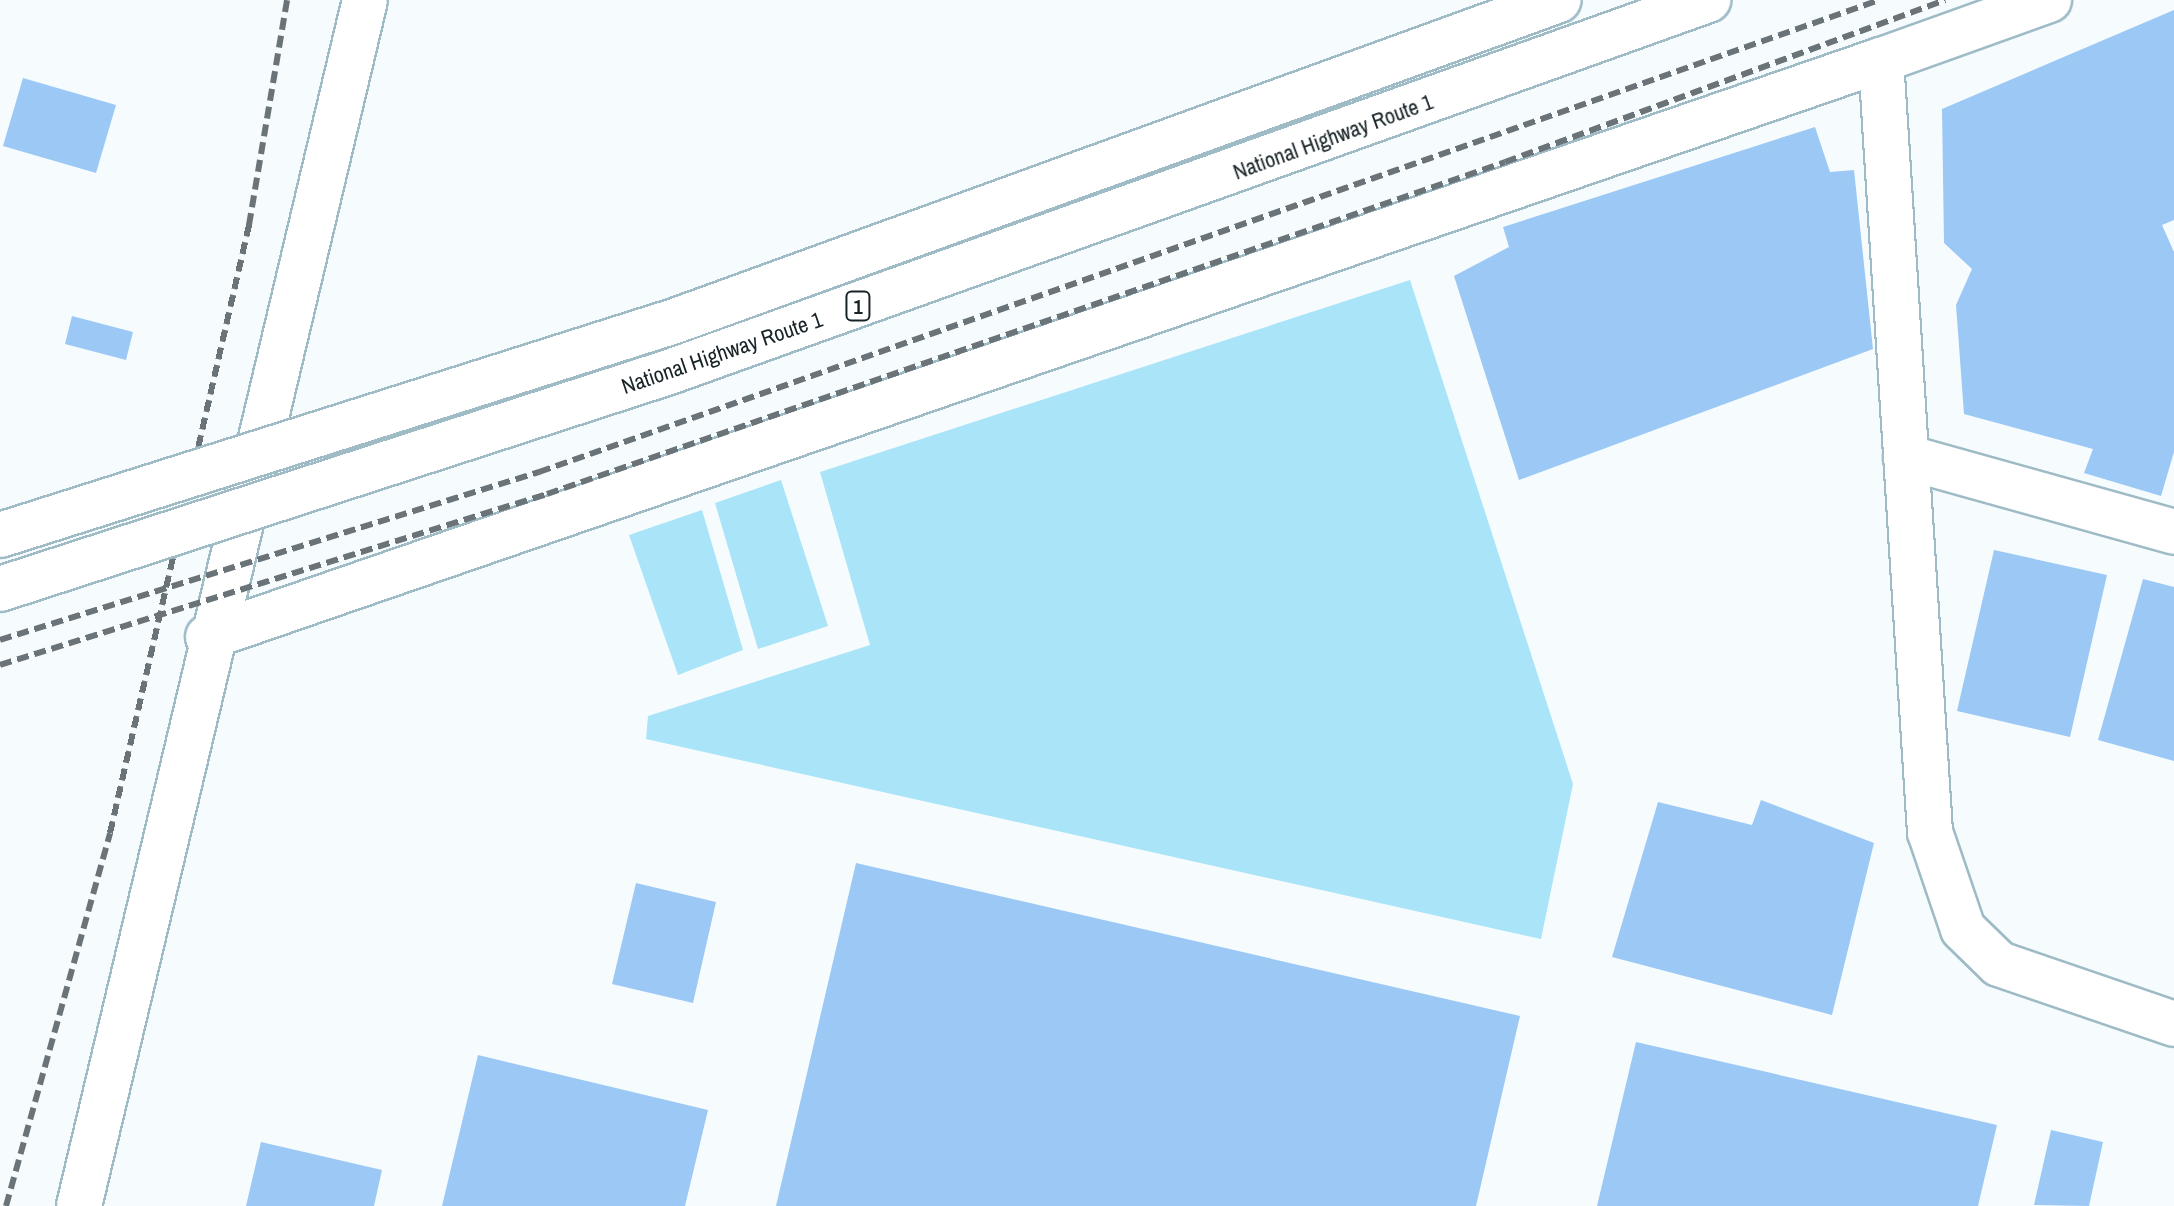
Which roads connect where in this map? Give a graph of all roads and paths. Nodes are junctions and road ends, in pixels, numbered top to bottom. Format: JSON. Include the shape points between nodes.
{"nodes":[{"id":1,"x":365,"y":0,"type":"edge"},
{"id":2,"x":1559,"y":0,"type":"edge"},
{"id":3,"x":1708,"y":0,"type":"edge"},
{"id":4,"x":2049,"y":0,"type":"edge"},
{"id":5,"x":1881,"y":60,"type":"junction"},
{"id":6,"x":1906,"y":457,"type":"junction"},
{"id":7,"x":2174,"y":532,"type":"edge"},
{"id":8,"x":0,"y":535,"type":"edge"},
{"id":9,"x":0,"y":589,"type":"edge"},
{"id":10,"x":208,"y":637,"type":"junction"},
{"id":11,"x":2174,"y":1024,"type":"edge"},
{"id":12,"x":79,"y":1206,"type":"edge"}],
"edges":[{"from":1,"to":10,"type":"main road"},
{"from":2,"to":8,"type":"main road","name":"National Highway Route 1","number":"1","bridge":true,"via":[[675,321]]},
{"from":3,"to":9,"type":"main road","name":"National Highway Route 1","number":"1","bridge":true,"via":[[669,372]]},
{"from":4,"to":5,"type":"main road"},
{"from":5,"to":6,"type":"main road"},
{"from":5,"to":10,"type":"main road"},
{"from":6,"to":7,"type":"main road"},
{"from":6,"to":11,"type":"main road","via":[[1930,832],[1963,929],[1999,964]]},
{"from":10,"to":12,"type":"main road"}]}
